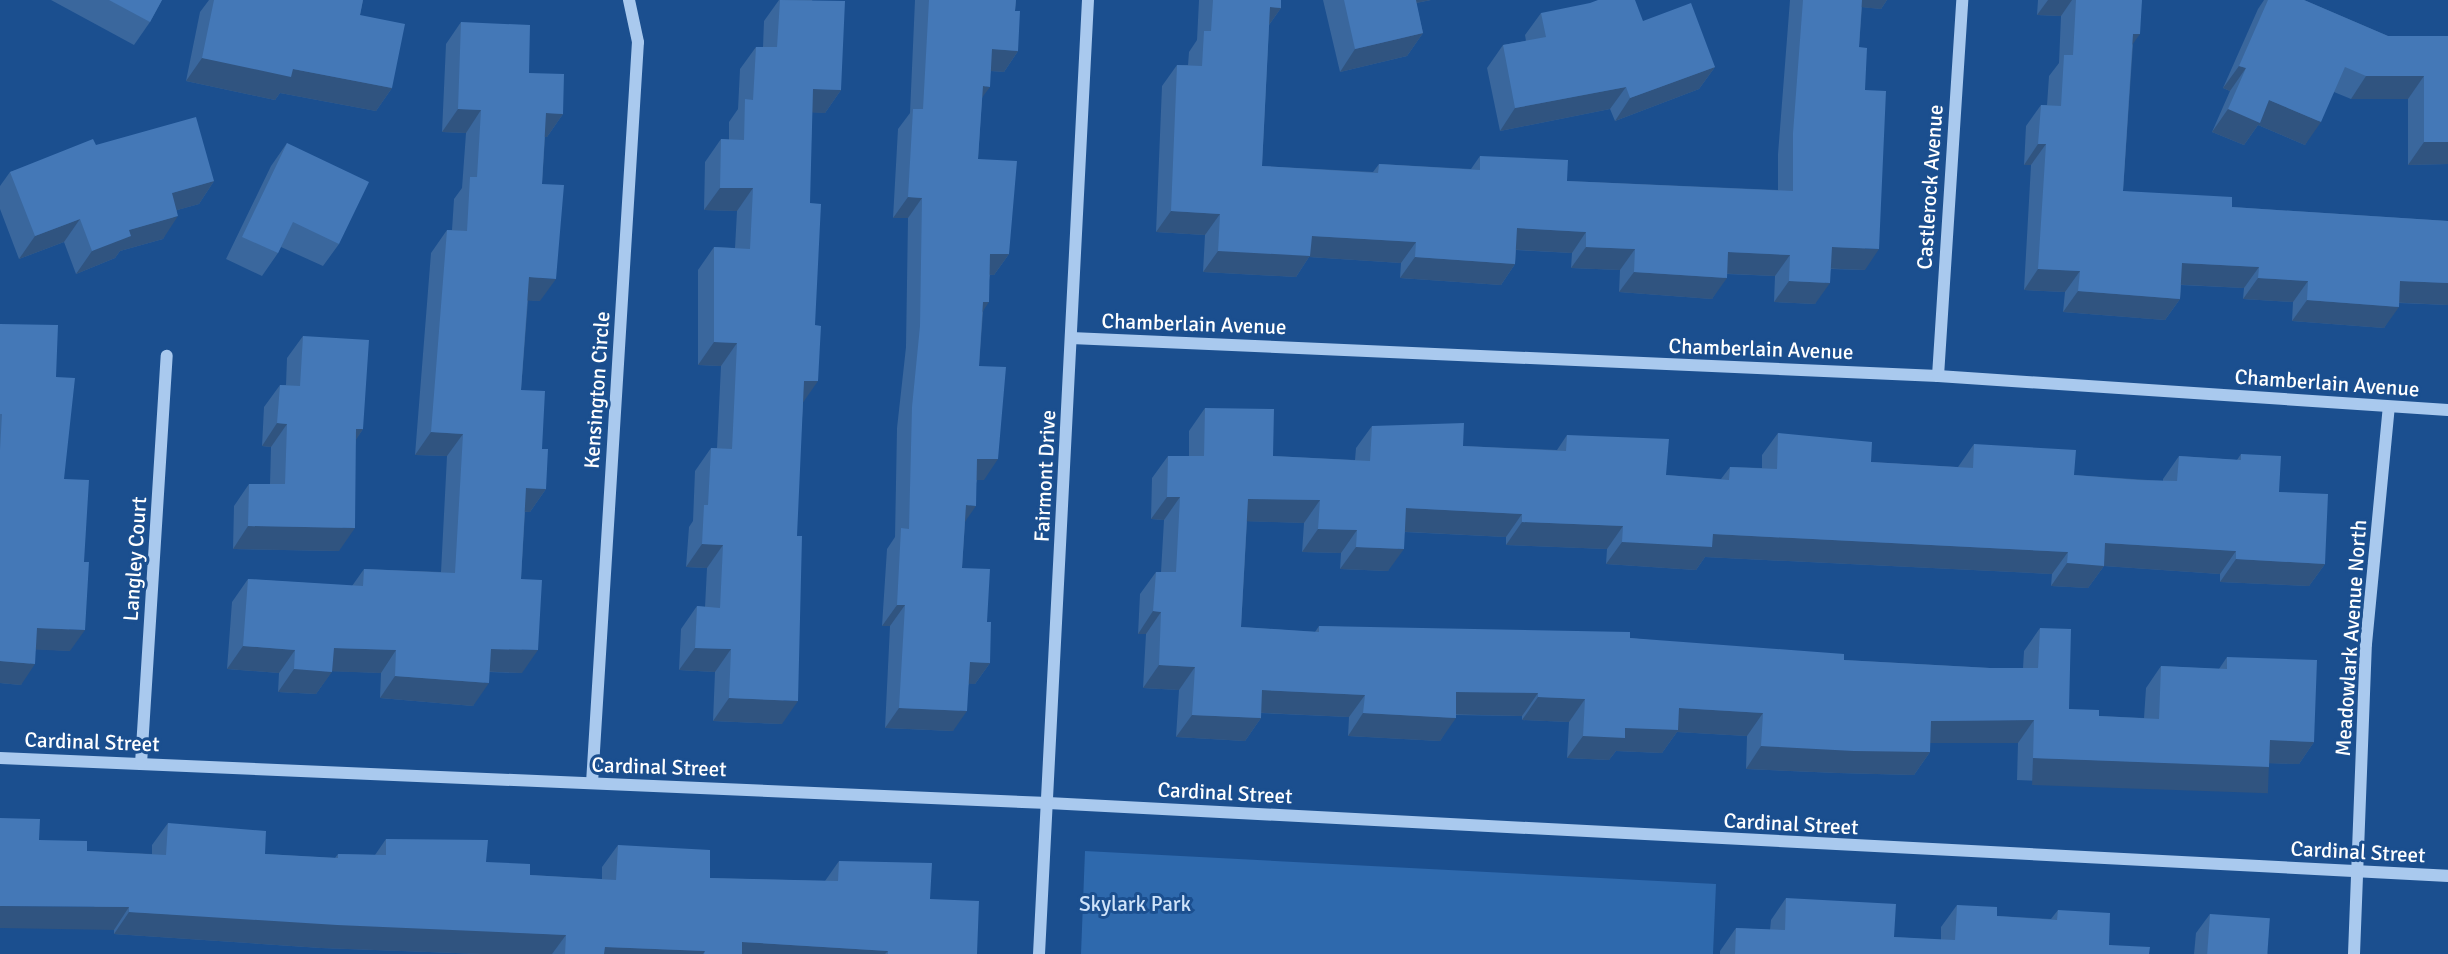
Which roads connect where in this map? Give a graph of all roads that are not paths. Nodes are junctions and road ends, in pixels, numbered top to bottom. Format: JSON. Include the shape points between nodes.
{"nodes":[{"id":1,"x":629,"y":0,"type":"edge"},
{"id":2,"x":1088,"y":0,"type":"edge"},
{"id":3,"x":1962,"y":0,"type":"edge"},
{"id":4,"x":1071,"y":338,"type":"junction"},
{"id":5,"x":167,"y":356,"type":"dead end"},
{"id":6,"x":1938,"y":376,"type":"junction"},
{"id":7,"x":2389,"y":407,"type":"junction"},
{"id":8,"x":2448,"y":410,"type":"edge"},
{"id":9,"x":0,"y":758,"type":"edge"},
{"id":10,"x":141,"y":764,"type":"junction"},
{"id":11,"x":592,"y":783,"type":"junction"},
{"id":12,"x":1048,"y":803,"type":"junction"},
{"id":13,"x":2357,"y":871,"type":"junction"},
{"id":14,"x":2448,"y":876,"type":"edge"},
{"id":15,"x":1039,"y":954,"type":"edge"},
{"id":16,"x":2354,"y":954,"type":"edge"}],
"edges":[{"from":1,"to":11,"type":"street","name":"Kensington Circle","via":[[638,42]]},
{"from":2,"to":4,"type":"street","name":"Fairmont Drive"},
{"from":3,"to":6,"type":"street","name":"Castlerock Avenue"},
{"from":4,"to":6,"type":"street","name":"Chamberlain Avenue"},
{"from":4,"to":12,"type":"street","name":"Fairmont Drive"},
{"from":5,"to":10,"type":"street","name":"Langley Court"},
{"from":6,"to":7,"type":"street","name":"Chamberlain Avenue"},
{"from":7,"to":8,"type":"street","name":"Chamberlain Avenue"},
{"from":7,"to":13,"type":"street","name":"Meadowlark Avenue North","via":[[2366,644]]},
{"from":9,"to":10,"type":"street","name":"Cardinal Street"},
{"from":10,"to":11,"type":"street","name":"Cardinal Street"},
{"from":11,"to":12,"type":"street","name":"Cardinal Street"},
{"from":12,"to":13,"type":"street","name":"Cardinal Street"},
{"from":12,"to":15,"type":"street","name":"Fairmont Drive"},
{"from":13,"to":14,"type":"street","name":"Cardinal Street"},
{"from":13,"to":16,"type":"street","name":"Meadowlark Avenue North"}]}
